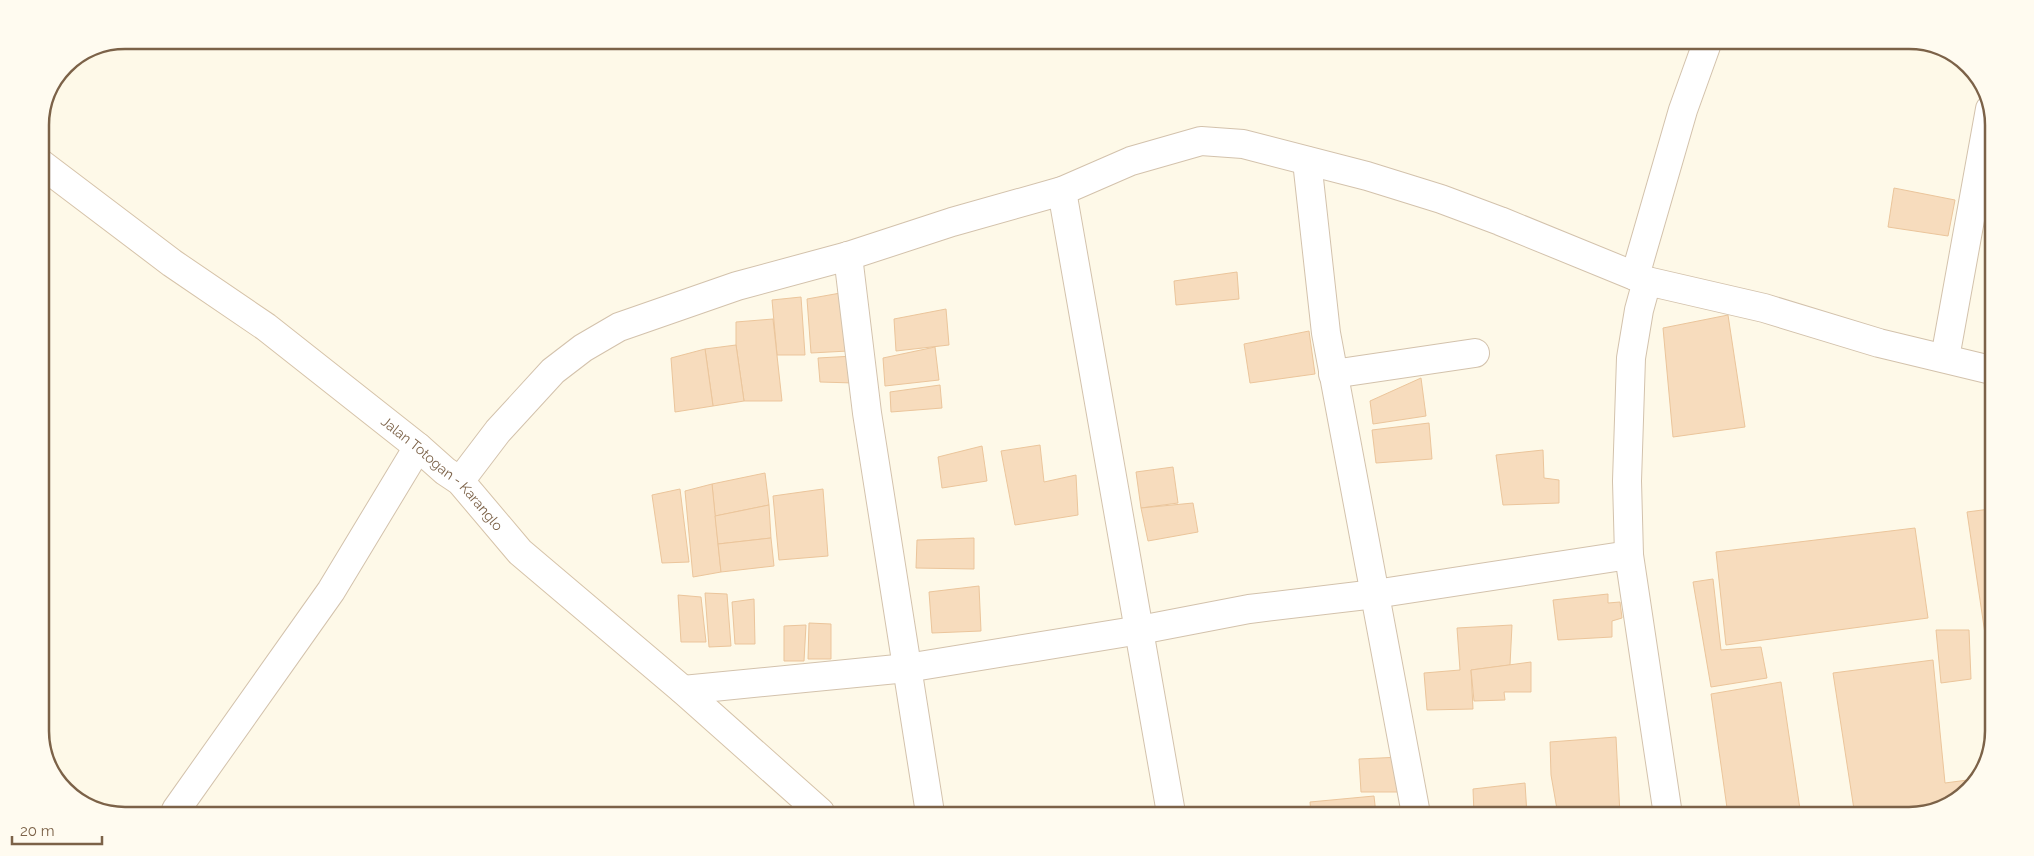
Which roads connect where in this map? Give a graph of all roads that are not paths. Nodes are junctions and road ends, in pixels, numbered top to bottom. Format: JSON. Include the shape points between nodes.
{"nodes":[{"id":1,"x":1705,"y":49,"type":"edge"},
{"id":2,"x":1985,"y":137,"type":"edge"},
{"id":3,"x":1307,"y":161,"type":"junction"},
{"id":4,"x":49,"y":171,"type":"edge"},
{"id":5,"x":1062,"y":191,"type":"junction"},
{"id":6,"x":848,"y":256,"type":"junction"},
{"id":7,"x":1641,"y":279,"type":"junction"},
{"id":8,"x":1475,"y":353,"type":"dead end"},
{"id":9,"x":1945,"y":358,"type":"junction"},
{"id":10,"x":1985,"y":368,"type":"edge"},
{"id":11,"x":1334,"y":374,"type":"junction"},
{"id":12,"x":437,"y":463,"type":"junction"},
{"id":13,"x":1629,"y":555,"type":"junction"},
{"id":14,"x":1375,"y":594,"type":"junction"},
{"id":15,"x":1140,"y":630,"type":"junction"},
{"id":16,"x":907,"y":668,"type":"junction"},
{"id":17,"x":683,"y":690,"type":"junction"},
{"id":18,"x":178,"y":807,"type":"edge"},
{"id":19,"x":814,"y":807,"type":"edge"},
{"id":20,"x":929,"y":807,"type":"edge"},
{"id":21,"x":1170,"y":807,"type":"edge"},
{"id":22,"x":1415,"y":807,"type":"edge"},
{"id":23,"x":1667,"y":807,"type":"edge"}],
"edges":[{"from":1,"to":7,"type":"street","via":[[1683,110]]},
{"from":2,"to":9,"type":"street"},
{"from":3,"to":5,"type":"street","via":[[1243,144],[1201,141],[1131,161]]},
{"from":3,"to":7,"type":"street","via":[[1441,199]]},
{"from":3,"to":11,"type":"street","via":[[1326,333]]},
{"from":4,"to":12,"type":"street","name":"Jalan Totogan - Karanglo","via":[[172,263],[266,327]]},
{"from":5,"to":6,"type":"street"},
{"from":5,"to":15,"type":"street"},
{"from":6,"to":12,"type":"street","via":[[737,286],[619,327],[553,371],[498,431]]},
{"from":6,"to":16,"type":"street"},
{"from":7,"to":9,"type":"street","via":[[1764,308],[1879,343]]},
{"from":7,"to":13,"type":"street","via":[[1631,358],[1627,481]]},
{"from":8,"to":11,"type":"street"},
{"from":9,"to":10,"type":"street"},
{"from":11,"to":14,"type":"street"},
{"from":12,"to":17,"type":"street","name":"Jalan Totogan - Karanglo","via":[[520,552]]},
{"from":12,"to":18,"type":"street","via":[[331,591]]},
{"from":13,"to":14,"type":"street"},
{"from":13,"to":23,"type":"street"},
{"from":14,"to":15,"type":"street","via":[[1249,609]]},
{"from":14,"to":22,"type":"street"},
{"from":15,"to":16,"type":"street"},
{"from":15,"to":21,"type":"street"},
{"from":16,"to":17,"type":"street"},
{"from":16,"to":20,"type":"street"},
{"from":17,"to":19,"type":"street","name":"Jalan Totogan - Karanglo"}]}
